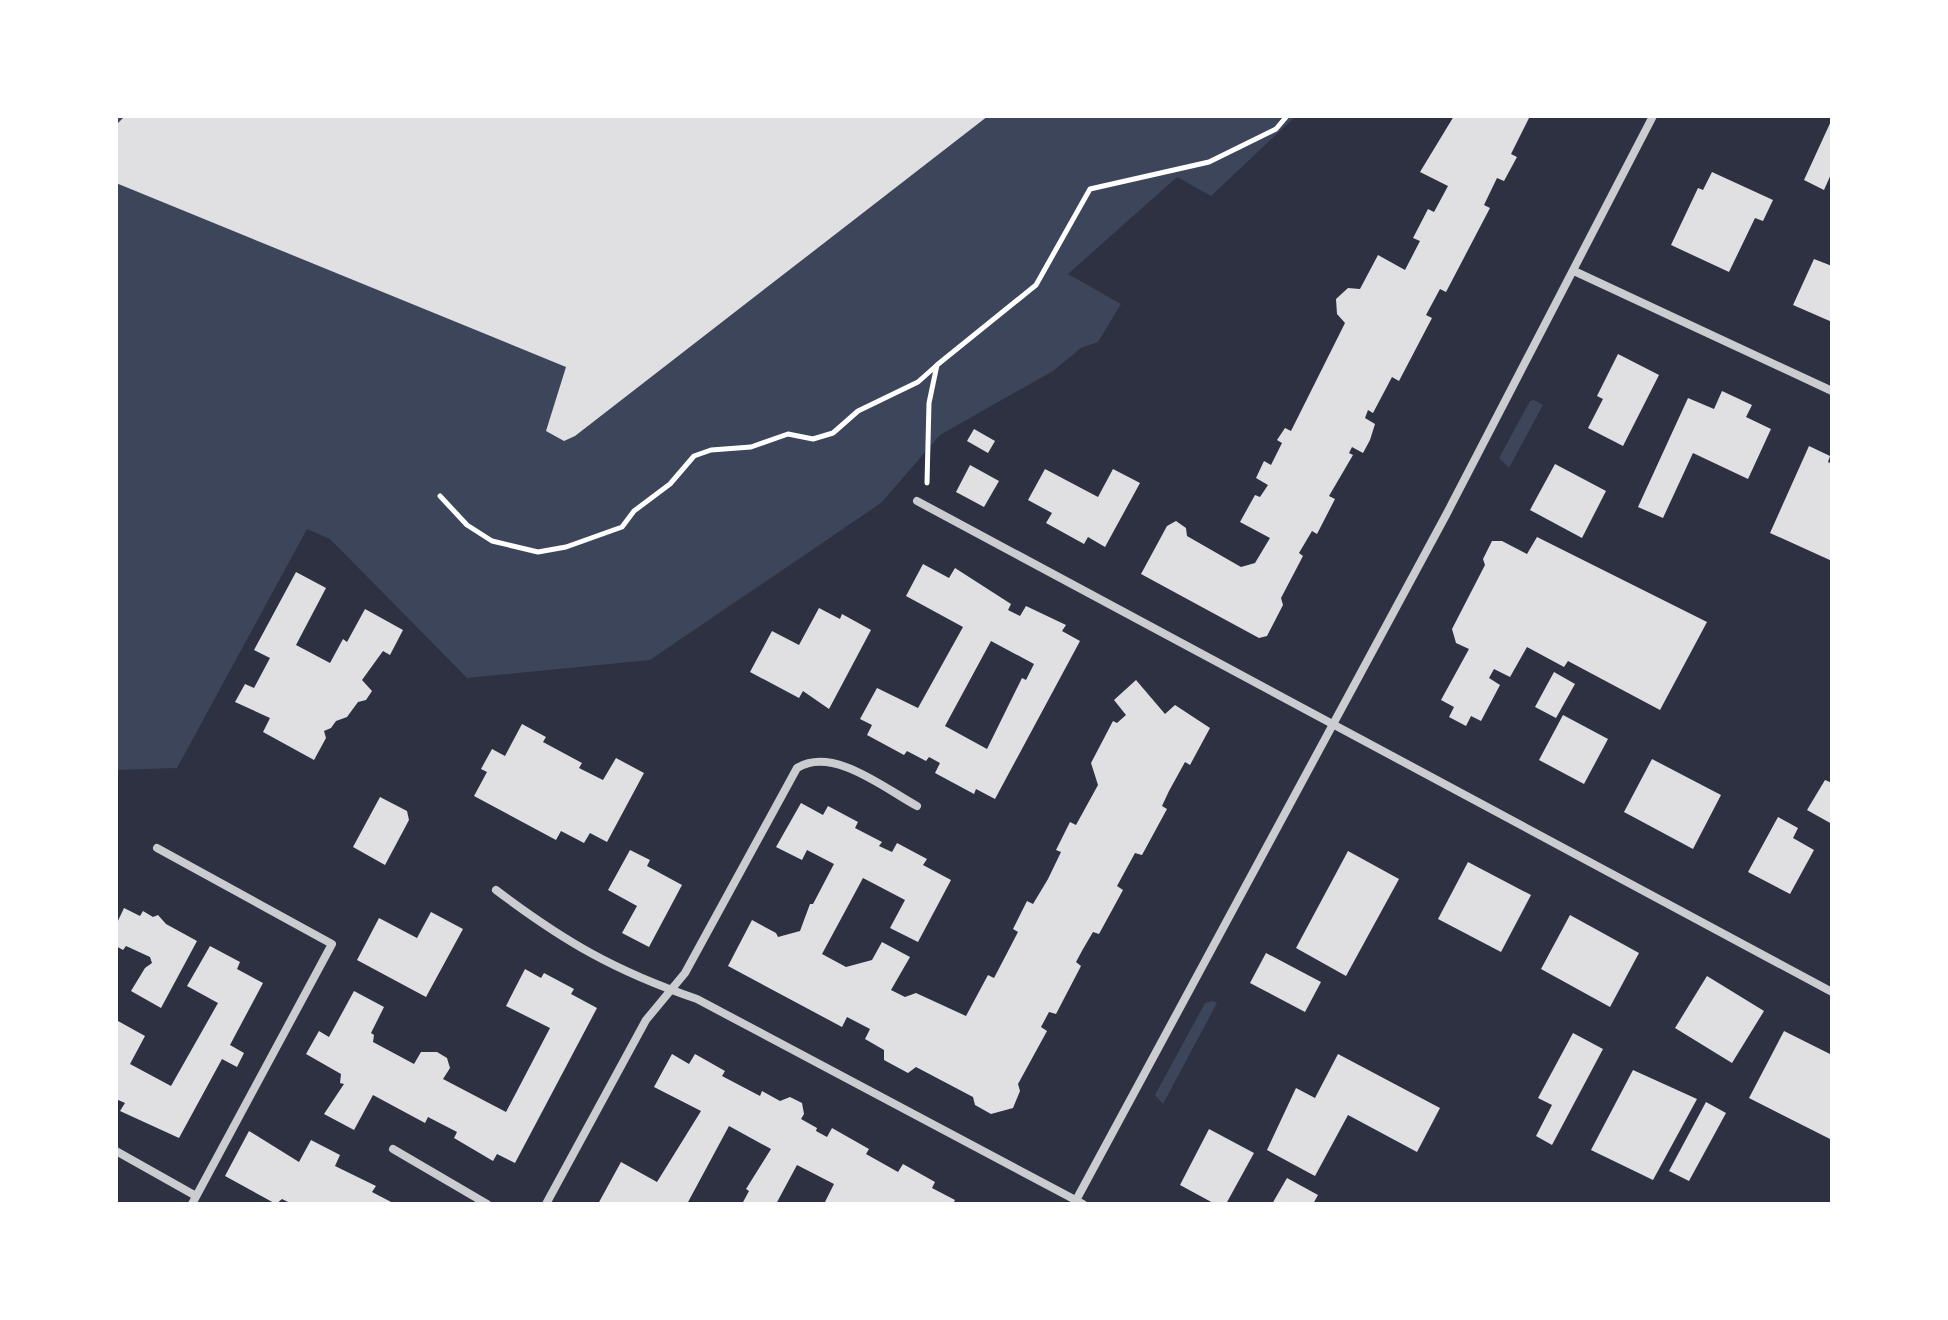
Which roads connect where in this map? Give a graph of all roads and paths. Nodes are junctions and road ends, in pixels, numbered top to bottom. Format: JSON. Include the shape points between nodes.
{"nodes":[{"id":1,"x":1287,"y":116,"type":"edge"},
{"id":2,"x":1653,"y":116,"type":"edge"},
{"id":3,"x":1574,"y":271,"type":"junction"},
{"id":4,"x":937,"y":365,"type":"junction"},
{"id":5,"x":1832,"y":391,"type":"edge"},
{"id":6,"x":440,"y":496,"type":"dead end"},
{"id":7,"x":922,"y":504,"type":"joint"},
{"id":8,"x":1332,"y":724,"type":"junction"},
{"id":9,"x":917,"y":806,"type":"dead end"},
{"id":10,"x":157,"y":848,"type":"dead end"},
{"id":11,"x":496,"y":890,"type":"dead end"},
{"id":12,"x":671,"y":990,"type":"junction"},
{"id":13,"x":1832,"y":992,"type":"edge"},
{"id":14,"x":393,"y":1149,"type":"dead end"},
{"id":15,"x":116,"y":1151,"type":"edge"},
{"id":16,"x":194,"y":1200,"type":"edge"},
{"id":17,"x":1078,"y":1203,"type":"edge"},
{"id":18,"x":487,"y":1204,"type":"edge"},
{"id":19,"x":546,"y":1204,"type":"edge"}],
"edges":[{"from":1,"to":4,"type":"path","via":[[1276,129],[1209,162],[1090,189],[1036,285]]},
{"from":2,"to":3,"type":"street"},
{"from":3,"to":5,"type":"street"},
{"from":3,"to":8,"type":"street"},
{"from":4,"to":6,"type":"path","via":[[918,382],[858,411],[833,433],[813,439],[788,434],[751,447],[694,456],[622,527],[566,547],[538,552],[492,541],[467,525]]},
{"from":4,"to":7,"type":"path"},
{"from":7,"to":8,"type":"street"},
{"from":8,"to":13,"type":"street"},
{"from":8,"to":17,"type":"street"},
{"from":9,"to":12,"type":"street","via":[[828,761],[810,760],[797,768]]},
{"from":10,"to":16,"type":"street","via":[[332,944]]},
{"from":11,"to":12,"type":"street","via":[[559,937],[634,978]]},
{"from":12,"to":17,"type":"street","via":[[697,999]]},
{"from":12,"to":19,"type":"street","via":[[646,1020]]},
{"from":14,"to":18,"type":"street"},
{"from":15,"to":16,"type":"street"}]}
